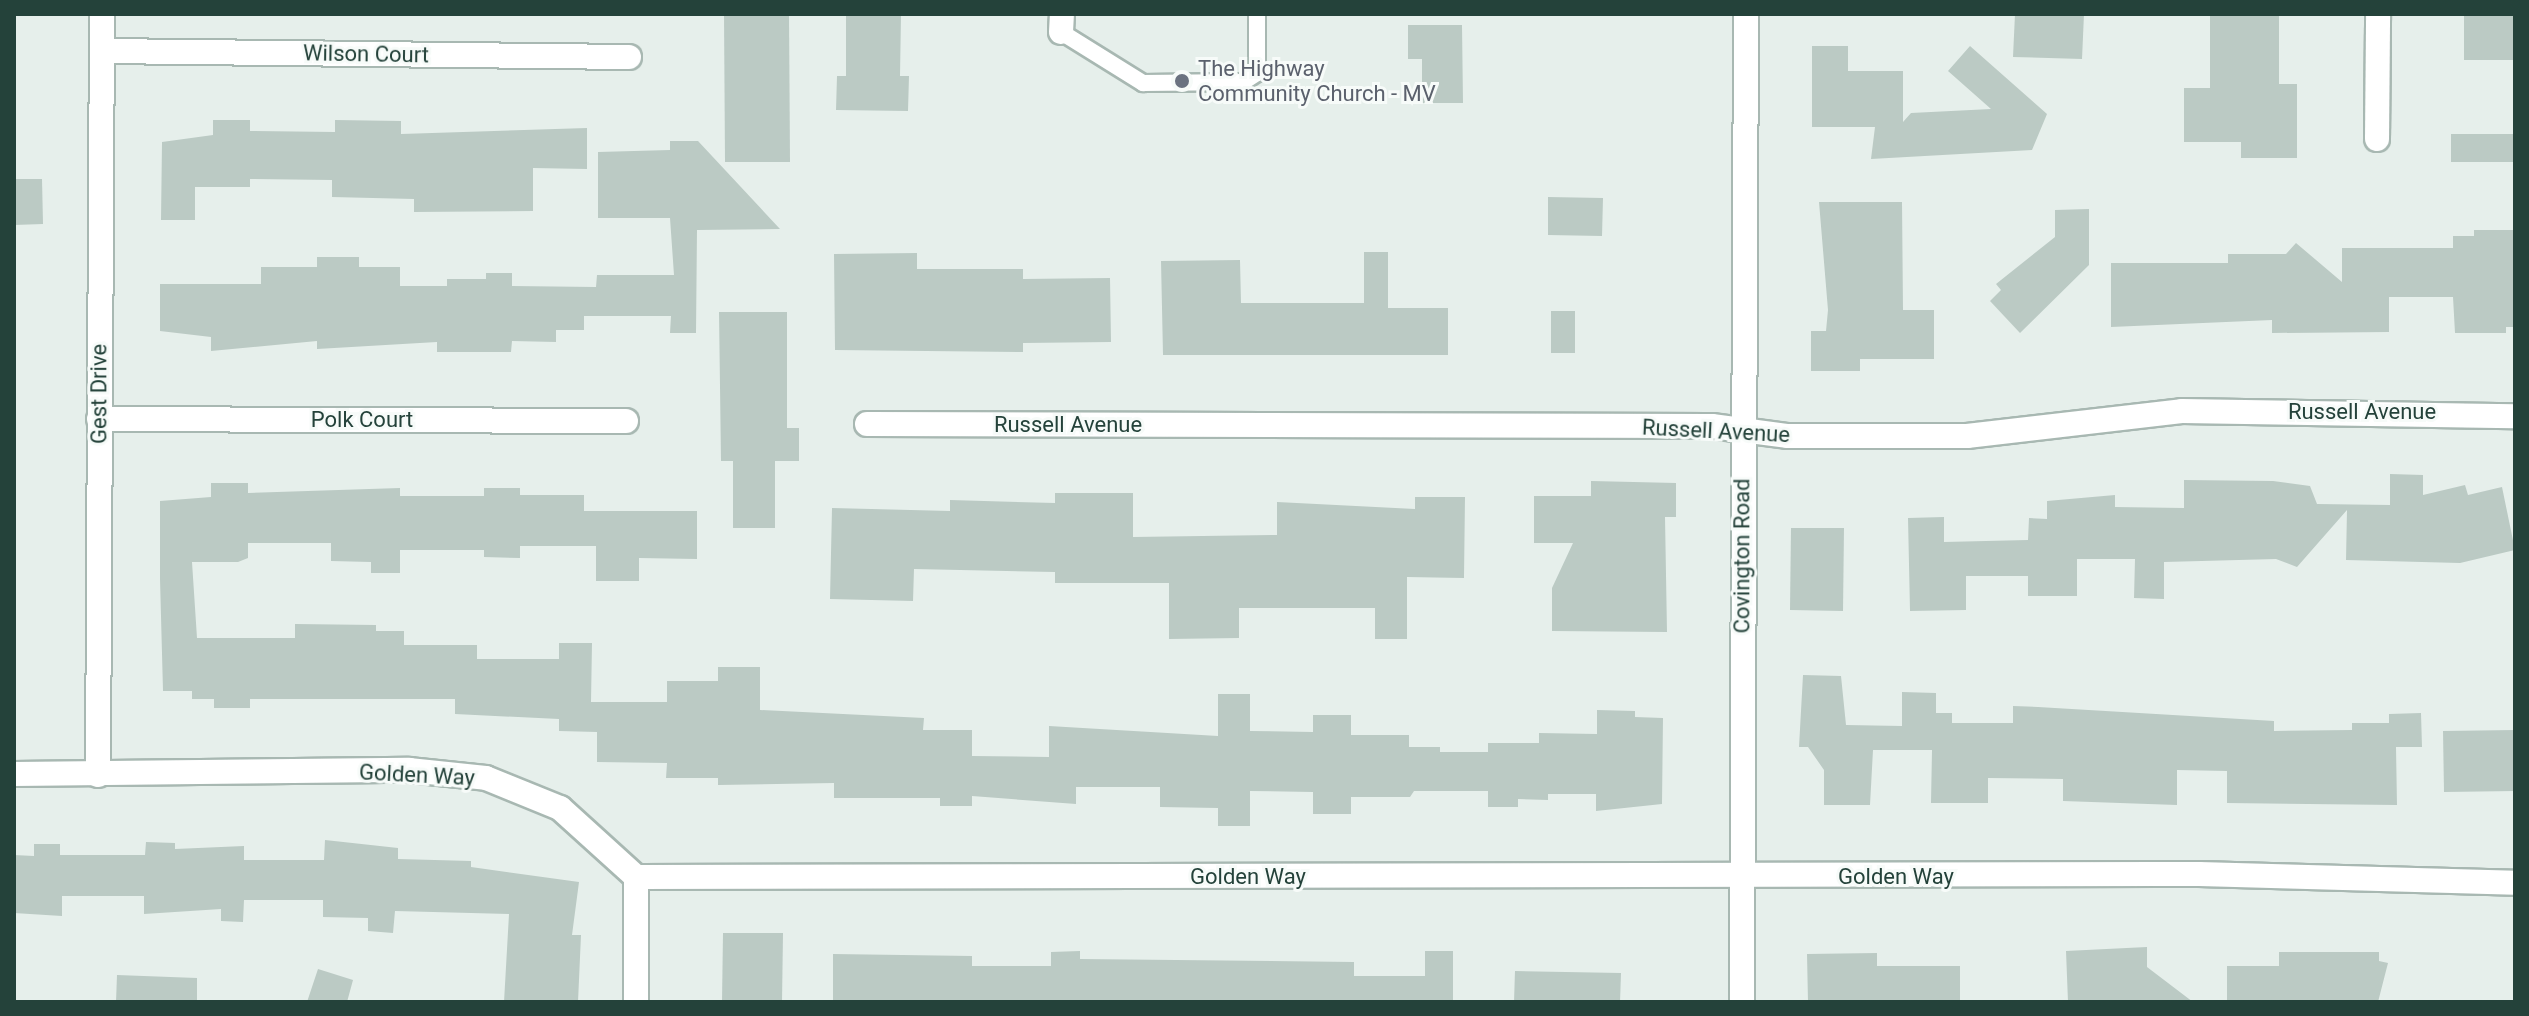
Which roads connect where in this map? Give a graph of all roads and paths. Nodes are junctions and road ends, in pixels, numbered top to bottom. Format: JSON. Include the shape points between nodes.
{"nodes":[{"id":1,"x":102,"y":14,"type":"edge"},
{"id":2,"x":1257,"y":14,"type":"edge"},
{"id":3,"x":1746,"y":14,"type":"edge"},
{"id":4,"x":2378,"y":14,"type":"edge"},
{"id":5,"x":1062,"y":23,"type":"edge"},
{"id":6,"x":102,"y":51,"type":"junction"},
{"id":7,"x":629,"y":57,"type":"dead end"},
{"id":8,"x":2377,"y":139,"type":"dead end"},
{"id":9,"x":2515,"y":416,"type":"edge"},
{"id":10,"x":99,"y":419,"type":"junction"},
{"id":11,"x":626,"y":421,"type":"dead end"},
{"id":12,"x":867,"y":424,"type":"dead end"},
{"id":13,"x":1743,"y":430,"type":"junction"},
{"id":14,"x":14,"y":774,"type":"edge"},
{"id":15,"x":98,"y":775,"type":"junction"},
{"id":16,"x":636,"y":877,"type":"junction"},
{"id":17,"x":1741,"y":878,"type":"junction"},
{"id":18,"x":2515,"y":883,"type":"edge"},
{"id":19,"x":636,"y":1002,"type":"edge"},
{"id":20,"x":1742,"y":1002,"type":"edge"}],
"edges":[{"from":1,"to":6,"type":"street","name":"Gest Drive"},
{"from":2,"to":5,"type":"lane","via":[[1257,73],[1243,82],[1143,83]]},
{"from":3,"to":13,"type":"street","name":"Covington Road"},
{"from":4,"to":8,"type":"street"},
{"from":6,"to":7,"type":"street","name":"Wilson Court"},
{"from":6,"to":10,"type":"street","name":"Gest Drive"},
{"from":9,"to":13,"type":"street","name":"Russell Avenue","via":[[2182,411],[1967,436]]},
{"from":10,"to":11,"type":"street","name":"Polk Court"},
{"from":10,"to":15,"type":"street","name":"Gest Drive"},
{"from":12,"to":13,"type":"street","name":"Russell Avenue"},
{"from":13,"to":17,"type":"street","name":"Covington Road"},
{"from":14,"to":15,"type":"street","name":"Golden Way"},
{"from":15,"to":16,"type":"street","name":"Golden Way","via":[[409,770],[486,778],[560,808]]},
{"from":16,"to":17,"type":"street","name":"Golden Way"},
{"from":16,"to":19,"type":"street"},
{"from":17,"to":18,"type":"street","name":"Golden Way","via":[[2199,874]]},
{"from":17,"to":20,"type":"street","name":"Covington Road"}]}
